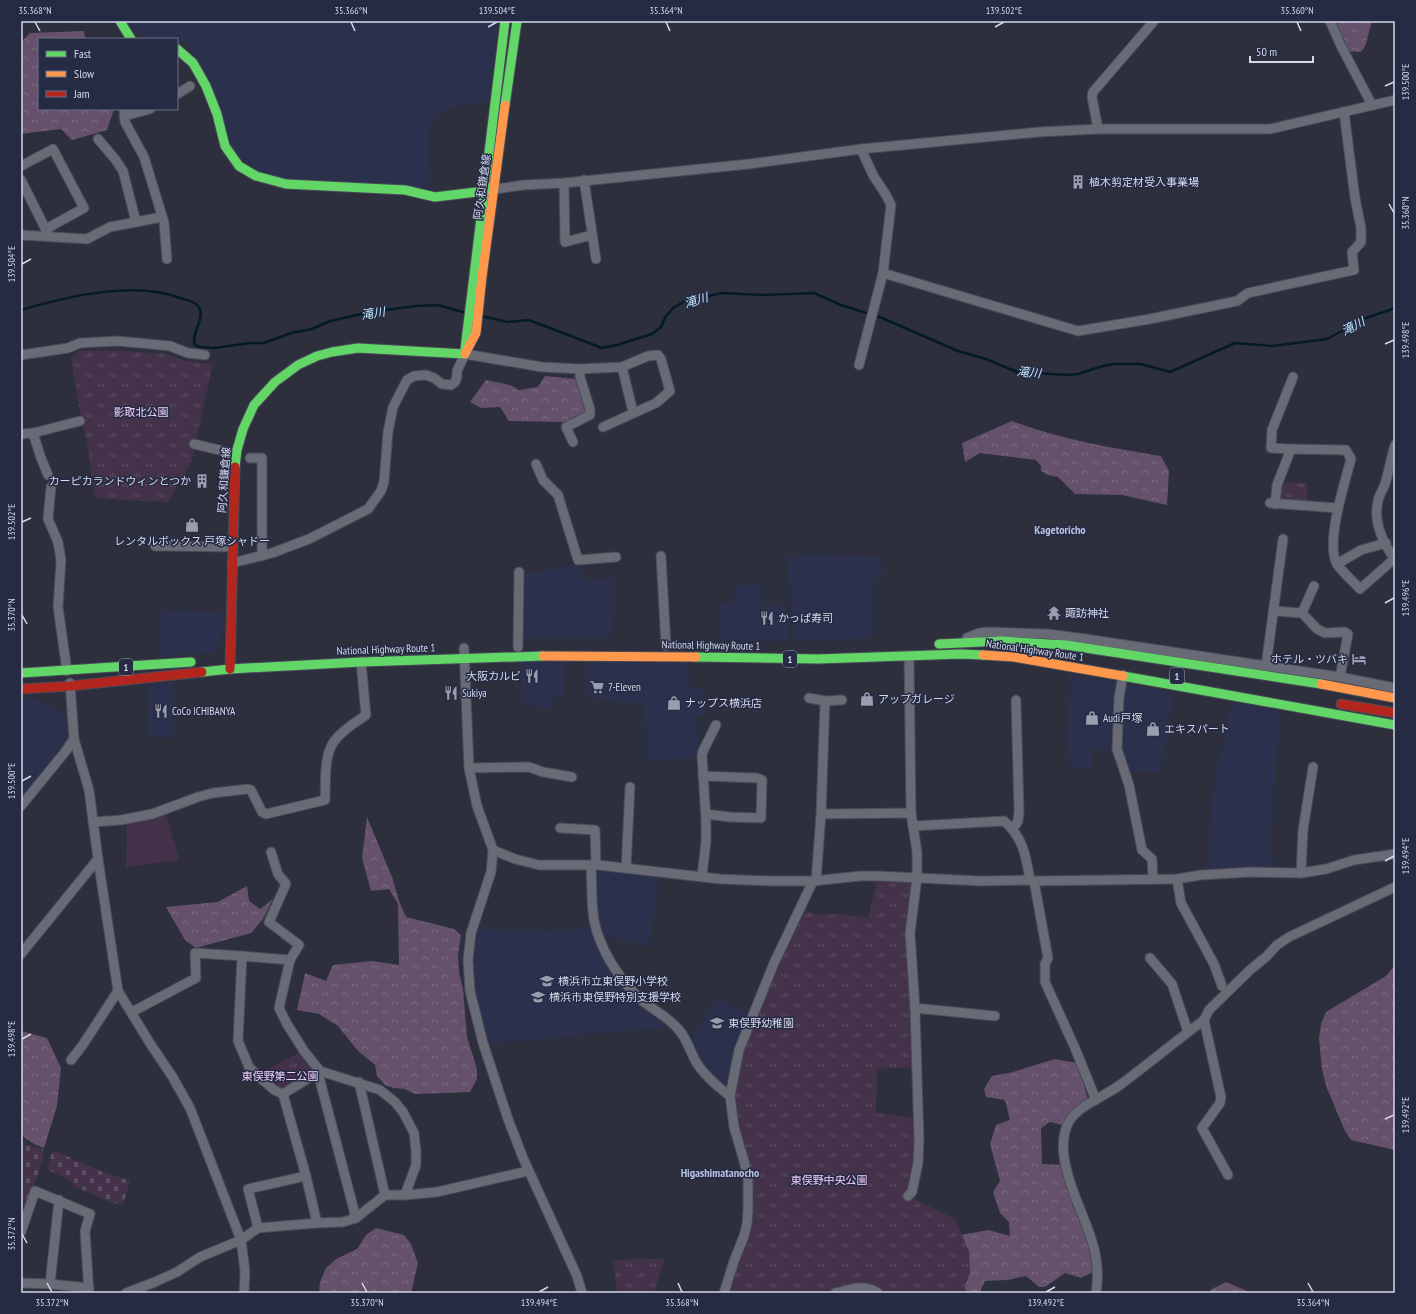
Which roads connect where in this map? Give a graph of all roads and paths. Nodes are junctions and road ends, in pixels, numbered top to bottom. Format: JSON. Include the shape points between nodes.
{"nodes":[{"id":1,"x":120,"y":21,"type":"edge"},
{"id":2,"x":505,"y":21,"type":"edge"},
{"id":3,"x":1154,"y":21,"type":"edge"},
{"id":4,"x":1330,"y":21,"type":"edge"},
{"id":5,"x":518,"y":22,"type":"edge"},
{"id":6,"x":130,"y":38,"type":"edge"},
{"id":7,"x":178,"y":50,"type":"edge"},
{"id":8,"x":190,"y":86,"type":"dead end"},
{"id":9,"x":178,"y":93,"type":"edge"},
{"id":10,"x":1395,"y":100,"type":"edge"},
{"id":11,"x":1372,"y":105,"type":"junction"},
{"id":12,"x":141,"y":110,"type":"edge"},
{"id":13,"x":124,"y":112,"type":"edge"},
{"id":14,"x":1344,"y":112,"type":"junction"},
{"id":15,"x":1098,"y":129,"type":"junction"},
{"id":16,"x":98,"y":139,"type":"dead end"},
{"id":17,"x":861,"y":149,"type":"junction"},
{"id":18,"x":21,"y":166,"type":"edge"},
{"id":19,"x":21,"y":180,"type":"edge"},
{"id":20,"x":584,"y":180,"type":"junction"},
{"id":21,"x":564,"y":183,"type":"junction"},
{"id":22,"x":490,"y":190,"type":"junction"},
{"id":23,"x":162,"y":217,"type":"junction"},
{"id":24,"x":136,"y":222,"type":"junction"},
{"id":25,"x":48,"y":233,"type":"junction"},
{"id":26,"x":21,"y":235,"type":"edge"},
{"id":27,"x":592,"y":235,"type":"junction"},
{"id":28,"x":167,"y":259,"type":"dead end"},
{"id":29,"x":596,"y":259,"type":"dead end"},
{"id":30,"x":884,"y":273,"type":"junction"},
{"id":31,"x":465,"y":354,"type":"junction"},
{"id":32,"x":21,"y":355,"type":"edge"},
{"id":33,"x":205,"y":355,"type":"dead end"},
{"id":34,"x":858,"y":365,"type":"dead end"},
{"id":35,"x":622,"y":367,"type":"junction"},
{"id":36,"x":580,"y":369,"type":"junction"},
{"id":37,"x":1293,"y":376,"type":"dead end"},
{"id":38,"x":633,"y":412,"type":"junction"},
{"id":39,"x":80,"y":421,"type":"dead end"},
{"id":40,"x":603,"y":427,"type":"dead end"},
{"id":41,"x":33,"y":433,"type":"junction"},
{"id":42,"x":21,"y":434,"type":"edge"},
{"id":43,"x":573,"y":442,"type":"dead end"},
{"id":44,"x":194,"y":444,"type":"dead end"},
{"id":45,"x":1395,"y":445,"type":"edge"},
{"id":46,"x":1292,"y":449,"type":"junction"},
{"id":47,"x":236,"y":454,"type":"junction"},
{"id":48,"x":250,"y":458,"type":"dead end"},
{"id":49,"x":536,"y":464,"type":"dead end"},
{"id":50,"x":48,"y":475,"type":"dead end"},
{"id":51,"x":50,"y":487,"type":"dead end"},
{"id":52,"x":1337,"y":508,"type":"junction"},
{"id":53,"x":1283,"y":539,"type":"dead end"},
{"id":54,"x":1386,"y":543,"type":"junction"},
{"id":55,"x":156,"y":546,"type":"dead end"},
{"id":56,"x":233,"y":548,"type":"junction"},
{"id":57,"x":262,"y":556,"type":"junction"},
{"id":58,"x":661,"y":556,"type":"dead end"},
{"id":59,"x":616,"y":557,"type":"dead end"},
{"id":60,"x":1395,"y":559,"type":"edge"},
{"id":61,"x":232,"y":563,"type":"junction"},
{"id":62,"x":1337,"y":564,"type":"junction"},
{"id":63,"x":519,"y":572,"type":"dead end"},
{"id":64,"x":1314,"y":586,"type":"dead end"},
{"id":65,"x":1274,"y":611,"type":"junction"},
{"id":66,"x":1302,"y":614,"type":"junction"},
{"id":67,"x":959,"y":643,"type":"junction"},
{"id":68,"x":928,"y":644,"type":"dead end"},
{"id":69,"x":518,"y":647,"type":"dead end"},
{"id":70,"x":666,"y":647,"type":"dead end"},
{"id":71,"x":464,"y":648,"type":"dead end"},
{"id":72,"x":909,"y":656,"type":"junction"},
{"id":73,"x":464,"y":658,"type":"junction"},
{"id":74,"x":201,"y":662,"type":"dead end"},
{"id":75,"x":231,"y":662,"type":"junction"},
{"id":76,"x":361,"y":662,"type":"junction"},
{"id":77,"x":1266,"y":666,"type":"junction"},
{"id":78,"x":68,"y":671,"type":"junction"},
{"id":79,"x":1146,"y":671,"type":"dead end"},
{"id":80,"x":21,"y":673,"type":"edge"},
{"id":81,"x":1123,"y":675,"type":"junction"},
{"id":82,"x":1340,"y":677,"type":"junction"},
{"id":83,"x":70,"y":686,"type":"junction"},
{"id":84,"x":1395,"y":688,"type":"edge"},
{"id":85,"x":21,"y":689,"type":"edge"},
{"id":86,"x":809,"y":698,"type":"dead end"},
{"id":87,"x":1395,"y":698,"type":"edge"},
{"id":88,"x":842,"y":700,"type":"dead end"},
{"id":89,"x":1016,"y":700,"type":"dead end"},
{"id":90,"x":825,"y":701,"type":"junction"},
{"id":91,"x":1332,"y":702,"type":"dead end"},
{"id":92,"x":1395,"y":713,"type":"edge"},
{"id":93,"x":1395,"y":723,"type":"edge"},
{"id":94,"x":716,"y":725,"type":"dead end"},
{"id":95,"x":74,"y":739,"type":"junction"},
{"id":96,"x":1313,"y":767,"type":"dead end"},
{"id":97,"x":470,"y":768,"type":"junction"},
{"id":98,"x":572,"y":776,"type":"dead end"},
{"id":99,"x":703,"y":776,"type":"junction"},
{"id":100,"x":630,"y":787,"type":"dead end"},
{"id":101,"x":21,"y":806,"type":"edge"},
{"id":102,"x":911,"y":813,"type":"junction"},
{"id":103,"x":706,"y":814,"type":"junction"},
{"id":104,"x":821,"y":814,"type":"junction"},
{"id":105,"x":93,"y":822,"type":"junction"},
{"id":106,"x":913,"y":826,"type":"junction"},
{"id":107,"x":560,"y":828,"type":"dead end"},
{"id":108,"x":1013,"y":829,"type":"junction"},
{"id":109,"x":493,"y":850,"type":"junction"},
{"id":110,"x":271,"y":852,"type":"dead end"},
{"id":111,"x":1395,"y":854,"type":"edge"},
{"id":112,"x":98,"y":859,"type":"junction"},
{"id":113,"x":593,"y":866,"type":"junction"},
{"id":114,"x":626,"y":868,"type":"junction"},
{"id":115,"x":1301,"y":873,"type":"junction"},
{"id":116,"x":702,"y":876,"type":"junction"},
{"id":117,"x":917,"y":878,"type":"junction"},
{"id":118,"x":1177,"y":878,"type":"junction"},
{"id":119,"x":1154,"y":879,"type":"junction"},
{"id":120,"x":1032,"y":880,"type":"junction"},
{"id":121,"x":814,"y":881,"type":"junction"},
{"id":122,"x":1395,"y":887,"type":"edge"},
{"id":123,"x":21,"y":954,"type":"edge"},
{"id":124,"x":242,"y":956,"type":"junction"},
{"id":125,"x":1150,"y":958,"type":"dead end"},
{"id":126,"x":290,"y":960,"type":"junction"},
{"id":127,"x":1222,"y":986,"type":"dead end"},
{"id":128,"x":118,"y":991,"type":"junction"},
{"id":129,"x":915,"y":1008,"type":"junction"},
{"id":130,"x":132,"y":1012,"type":"junction"},
{"id":131,"x":995,"y":1016,"type":"dead end"},
{"id":132,"x":1204,"y":1020,"type":"junction"},
{"id":133,"x":1188,"y":1032,"type":"junction"},
{"id":134,"x":71,"y":1060,"type":"dead end"},
{"id":135,"x":319,"y":1072,"type":"junction"},
{"id":136,"x":359,"y":1082,"type":"junction"},
{"id":137,"x":283,"y":1094,"type":"junction"},
{"id":138,"x":730,"y":1096,"type":"junction"},
{"id":139,"x":1096,"y":1100,"type":"junction"},
{"id":140,"x":528,"y":1171,"type":"junction"},
{"id":141,"x":1228,"y":1175,"type":"dead end"},
{"id":142,"x":306,"y":1176,"type":"junction"},
{"id":143,"x":385,"y":1195,"type":"junction"},
{"id":144,"x":405,"y":1196,"type":"junction"},
{"id":145,"x":908,"y":1196,"type":"dead end"},
{"id":146,"x":59,"y":1200,"type":"junction"},
{"id":147,"x":356,"y":1218,"type":"junction"},
{"id":148,"x":317,"y":1223,"type":"junction"},
{"id":149,"x":258,"y":1228,"type":"junction"},
{"id":150,"x":21,"y":1232,"type":"edge"},
{"id":151,"x":240,"y":1240,"type":"junction"},
{"id":152,"x":21,"y":1283,"type":"edge"},
{"id":153,"x":50,"y":1284,"type":"junction"},
{"id":154,"x":89,"y":1291,"type":"edge"},
{"id":155,"x":126,"y":1293,"type":"edge"},
{"id":156,"x":244,"y":1293,"type":"edge"},
{"id":157,"x":582,"y":1293,"type":"edge"},
{"id":158,"x":724,"y":1293,"type":"edge"},
{"id":159,"x":835,"y":1293,"type":"edge"},
{"id":160,"x":878,"y":1293,"type":"edge"},
{"id":161,"x":1096,"y":1293,"type":"edge"}],
"edges":[{"from":1,"to":6,"type":"main road"},
{"from":2,"to":22,"type":"main road","name":"阿久和鎌倉線"},
{"from":3,"to":15,"type":"street","via":[[1093,92]]},
{"from":4,"to":11,"type":"street"},
{"from":5,"to":22,"type":"main road","name":"阿久和鎌倉線"},
{"from":7,"to":22,"type":"main road","via":[[193,63],[206,86],[217,114],[225,146],[239,166],[256,176],[286,184],[405,190],[435,197]]},
{"from":8,"to":9,"type":"street"},
{"from":10,"to":11,"type":"street"},
{"from":11,"to":14,"type":"street"},
{"from":12,"to":13,"type":"street"},
{"from":13,"to":23,"type":"street","via":[[125,122],[144,158]]},
{"from":14,"to":15,"type":"street","via":[[1270,128]]},
{"from":14,"to":30,"type":"street","via":[[1361,228],[1361,242],[1352,252],[1354,270],[1248,293],[1237,301],[1078,332]]},
{"from":15,"to":17,"type":"street"},
{"from":16,"to":24,"type":"street","via":[[123,171]]},
{"from":17,"to":20,"type":"street","via":[[749,164]]},
{"from":17,"to":30,"type":"street","via":[[891,205]]},
{"from":18,"to":25,"type":"street","via":[[53,149],[84,208]]},
{"from":19,"to":25,"type":"street"},
{"from":20,"to":21,"type":"street"},
{"from":20,"to":27,"type":"street"},
{"from":21,"to":22,"type":"street"},
{"from":21,"to":27,"type":"street","via":[[566,242]]},
{"from":22,"to":31,"type":"main road","name":"阿久和鎌倉線","via":[[478,237]]},
{"from":23,"to":24,"type":"street"},
{"from":23,"to":28,"type":"street"},
{"from":24,"to":25,"type":"street","via":[[110,227],[87,239]]},
{"from":25,"to":26,"type":"street"},
{"from":27,"to":29,"type":"street"},
{"from":30,"to":34,"type":"street"},
{"from":31,"to":36,"type":"street","via":[[542,367]]},
{"from":31,"to":47,"type":"main road","name":"阿久和鎌倉線","via":[[358,348],[317,356],[284,374],[254,405],[243,429]]},
{"from":31,"to":57,"type":"street","via":[[455,382],[451,385],[442,384],[426,375],[414,376],[407,380],[393,407],[384,482],[381,491],[368,508],[309,539]]},
{"from":32,"to":33,"type":"street","via":[[68,348],[80,343],[118,341],[170,346],[188,353]]},
{"from":35,"to":36,"type":"street"},
{"from":35,"to":38,"type":"street"},
{"from":35,"to":38,"type":"street","via":[[648,356],[658,355],[670,391],[656,403]]},
{"from":36,"to":43,"type":"street","via":[[590,414],[566,427]]},
{"from":37,"to":46,"type":"street","via":[[1272,430],[1271,448]]},
{"from":38,"to":40,"type":"street"},
{"from":39,"to":41,"type":"street"},
{"from":41,"to":42,"type":"street"},
{"from":41,"to":50,"type":"street"},
{"from":44,"to":47,"type":"street"},
{"from":45,"to":54,"type":"street","via":[[1378,502],[1377,519]]},
{"from":46,"to":52,"type":"street","via":[[1346,450],[1351,459]]},
{"from":46,"to":52,"type":"street","via":[[1272,504]]},
{"from":47,"to":56,"type":"main road","name":"阿久和鎌倉線"},
{"from":48,"to":57,"type":"street","via":[[262,458]]},
{"from":49,"to":59,"type":"street","via":[[543,480],[558,495],[578,560]]},
{"from":51,"to":78,"type":"street","via":[[48,519],[58,542],[61,560],[58,607]]},
{"from":52,"to":62,"type":"street","via":[[1333,549]]},
{"from":53,"to":65,"type":"street"},
{"from":54,"to":60,"type":"street"},
{"from":54,"to":62,"type":"street","via":[[1361,550]]},
{"from":55,"to":56,"type":"street"},
{"from":56,"to":61,"type":"main road","name":"阿久和鎌倉線"},
{"from":57,"to":61,"type":"street"},
{"from":58,"to":70,"type":"street"},
{"from":60,"to":62,"type":"street","via":[[1360,589]]},
{"from":61,"to":75,"type":"main road","name":"阿久和鎌倉線"},
{"from":63,"to":69,"type":"street"},
{"from":64,"to":66,"type":"street"},
{"from":65,"to":66,"type":"street"},
{"from":65,"to":77,"type":"street"},
{"from":66,"to":82,"type":"street","via":[[1317,629],[1325,633],[1348,634]]},
{"from":67,"to":68,"type":"main road","name":"National Highway Route 1","number":"1"},
{"from":67,"to":77,"type":"street","via":[[968,637],[987,632],[1048,634]]},
{"from":67,"to":79,"type":"main road","number":"1","via":[[1019,649]]},
{"from":67,"to":87,"type":"main road","name":"National Highway Route 1","number":"1","via":[[1019,641],[1066,645],[1336,686]]},
{"from":71,"to":73,"type":"street"},
{"from":72,"to":73,"type":"main road","name":"National Highway Route 1","number":"1","via":[[795,659],[583,655]]},
{"from":72,"to":81,"type":"main road","name":"National Highway Route 1","number":"1","via":[[1001,656]]},
{"from":72,"to":102,"type":"street"},
{"from":73,"to":76,"type":"main road","name":"National Highway Route 1","number":"1"},
{"from":73,"to":97,"type":"street"},
{"from":74,"to":78,"type":"main road","number":"1"},
{"from":75,"to":76,"type":"main road","name":"National Highway Route 1","number":"1"},
{"from":75,"to":83,"type":"main road","name":"National Highway Route 1","number":"1"},
{"from":76,"to":105,"type":"street","via":[[366,716],[335,739],[327,762],[325,800],[266,814],[262,812],[250,790],[229,790],[198,797],[152,814]]},
{"from":77,"to":82,"type":"street"},
{"from":78,"to":80,"type":"main road","number":"1"},
{"from":78,"to":83,"type":"street"},
{"from":81,"to":93,"type":"main road","name":"National Highway Route 1","number":"1"},
{"from":81,"to":119,"type":"street","via":[[1119,698],[1117,749],[1130,785],[1142,850],[1152,860]]},
{"from":82,"to":84,"type":"street"},
{"from":83,"to":85,"type":"main road","name":"National Highway Route 1","number":"1"},
{"from":83,"to":95,"type":"street"},
{"from":86,"to":90,"type":"street"},
{"from":88,"to":90,"type":"street"},
{"from":89,"to":108,"type":"street","via":[[1019,811],[1018,821]]},
{"from":90,"to":104,"type":"street"},
{"from":91,"to":92,"type":"main road"},
{"from":94,"to":99,"type":"street","via":[[703,751]]},
{"from":95,"to":101,"type":"street"},
{"from":95,"to":105,"type":"street","via":[[89,790]]},
{"from":96,"to":115,"type":"street","via":[[1303,830]]},
{"from":97,"to":98,"type":"street","via":[[529,767],[543,772]]},
{"from":97,"to":109,"type":"street","via":[[477,806]]},
{"from":99,"to":103,"type":"street"},
{"from":99,"to":103,"type":"street","via":[[762,780],[761,818]]},
{"from":100,"to":114,"type":"street"},
{"from":102,"to":104,"type":"street"},
{"from":102,"to":106,"type":"street"},
{"from":103,"to":116,"type":"street"},
{"from":104,"to":121,"type":"street"},
{"from":105,"to":112,"type":"street"},
{"from":106,"to":108,"type":"street","via":[[1004,821]]},
{"from":106,"to":117,"type":"street"},
{"from":107,"to":113,"type":"street","via":[[595,830]]},
{"from":108,"to":120,"type":"street","via":[[1020,840]]},
{"from":109,"to":113,"type":"street","via":[[534,864]]},
{"from":109,"to":140,"type":"street","via":[[491,872],[471,933],[468,960],[470,991],[483,1043]]},
{"from":110,"to":126,"type":"street","via":[[278,874],[286,884],[269,922],[299,945]]},
{"from":111,"to":115,"type":"street","via":[[1354,860]]},
{"from":112,"to":123,"type":"street"},
{"from":112,"to":128,"type":"street"},
{"from":113,"to":114,"type":"street"},
{"from":113,"to":138,"type":"street","via":[[596,929],[599,940],[617,971],[637,997],[678,1028],[706,1074]]},
{"from":114,"to":116,"type":"street"},
{"from":115,"to":118,"type":"street","via":[[1251,872]]},
{"from":116,"to":121,"type":"street","via":[[720,879]]},
{"from":117,"to":120,"type":"street"},
{"from":117,"to":121,"type":"street","via":[[860,876]]},
{"from":117,"to":129,"type":"street","via":[[910,933]]},
{"from":118,"to":119,"type":"street"},
{"from":118,"to":127,"type":"street","via":[[1182,903],[1214,964]]},
{"from":119,"to":120,"type":"street"},
{"from":120,"to":139,"type":"street","via":[[1048,958],[1044,964],[1045,982]]},
{"from":121,"to":138,"type":"street","via":[[774,963],[742,1041]]},
{"from":122,"to":132,"type":"street","via":[[1277,945],[1209,1010]]},
{"from":124,"to":126,"type":"street"},
{"from":124,"to":130,"type":"street","via":[[195,953],[196,978]]},
{"from":124,"to":137,"type":"street","via":[[238,1040],[250,1067],[274,1090]]},
{"from":125,"to":133,"type":"street","via":[[1172,984]]},
{"from":126,"to":135,"type":"street","via":[[279,1008]]},
{"from":128,"to":130,"type":"street"},
{"from":128,"to":134,"type":"street"},
{"from":129,"to":131,"type":"street"},
{"from":129,"to":145,"type":"street","via":[[919,1140],[912,1192]]},
{"from":130,"to":151,"type":"street","via":[[190,1108]]},
{"from":132,"to":133,"type":"street"},
{"from":132,"to":141,"type":"street","via":[[1221,1097],[1220,1103],[1202,1128]]},
{"from":133,"to":139,"type":"street","via":[[1120,1085]]},
{"from":135,"to":136,"type":"street"},
{"from":135,"to":137,"type":"street"},
{"from":135,"to":147,"type":"street"},
{"from":136,"to":143,"type":"street"},
{"from":136,"to":144,"type":"street","via":[[380,1090],[395,1102],[414,1133],[416,1165]]},
{"from":137,"to":142,"type":"street"},
{"from":138,"to":158,"type":"street","via":[[734,1126],[748,1179],[748,1210],[744,1236]]},
{"from":139,"to":161,"type":"street","via":[[1070,1120],[1063,1153],[1072,1188],[1094,1246],[1097,1264]]},
{"from":140,"to":144,"type":"street","via":[[438,1192]]},
{"from":140,"to":157,"type":"street","via":[[577,1276]]},
{"from":142,"to":148,"type":"street"},
{"from":142,"to":149,"type":"street","via":[[248,1189]]},
{"from":143,"to":144,"type":"street"},
{"from":143,"to":147,"type":"street"},
{"from":146,"to":150,"type":"street","via":[[35,1191]]},
{"from":146,"to":153,"type":"street"},
{"from":146,"to":154,"type":"street","via":[[90,1214],[85,1231]]},
{"from":147,"to":148,"type":"street","via":[[343,1222]]},
{"from":148,"to":149,"type":"street"},
{"from":149,"to":151,"type":"street"},
{"from":151,"to":155,"type":"street","via":[[200,1257],[161,1280]]},
{"from":151,"to":156,"type":"street","via":[[245,1271]]},
{"from":152,"to":153,"type":"street"},
{"from":153,"to":154,"type":"street"},
{"from":159,"to":160,"type":"street","via":[[863,1287],[871,1288]]}]}
